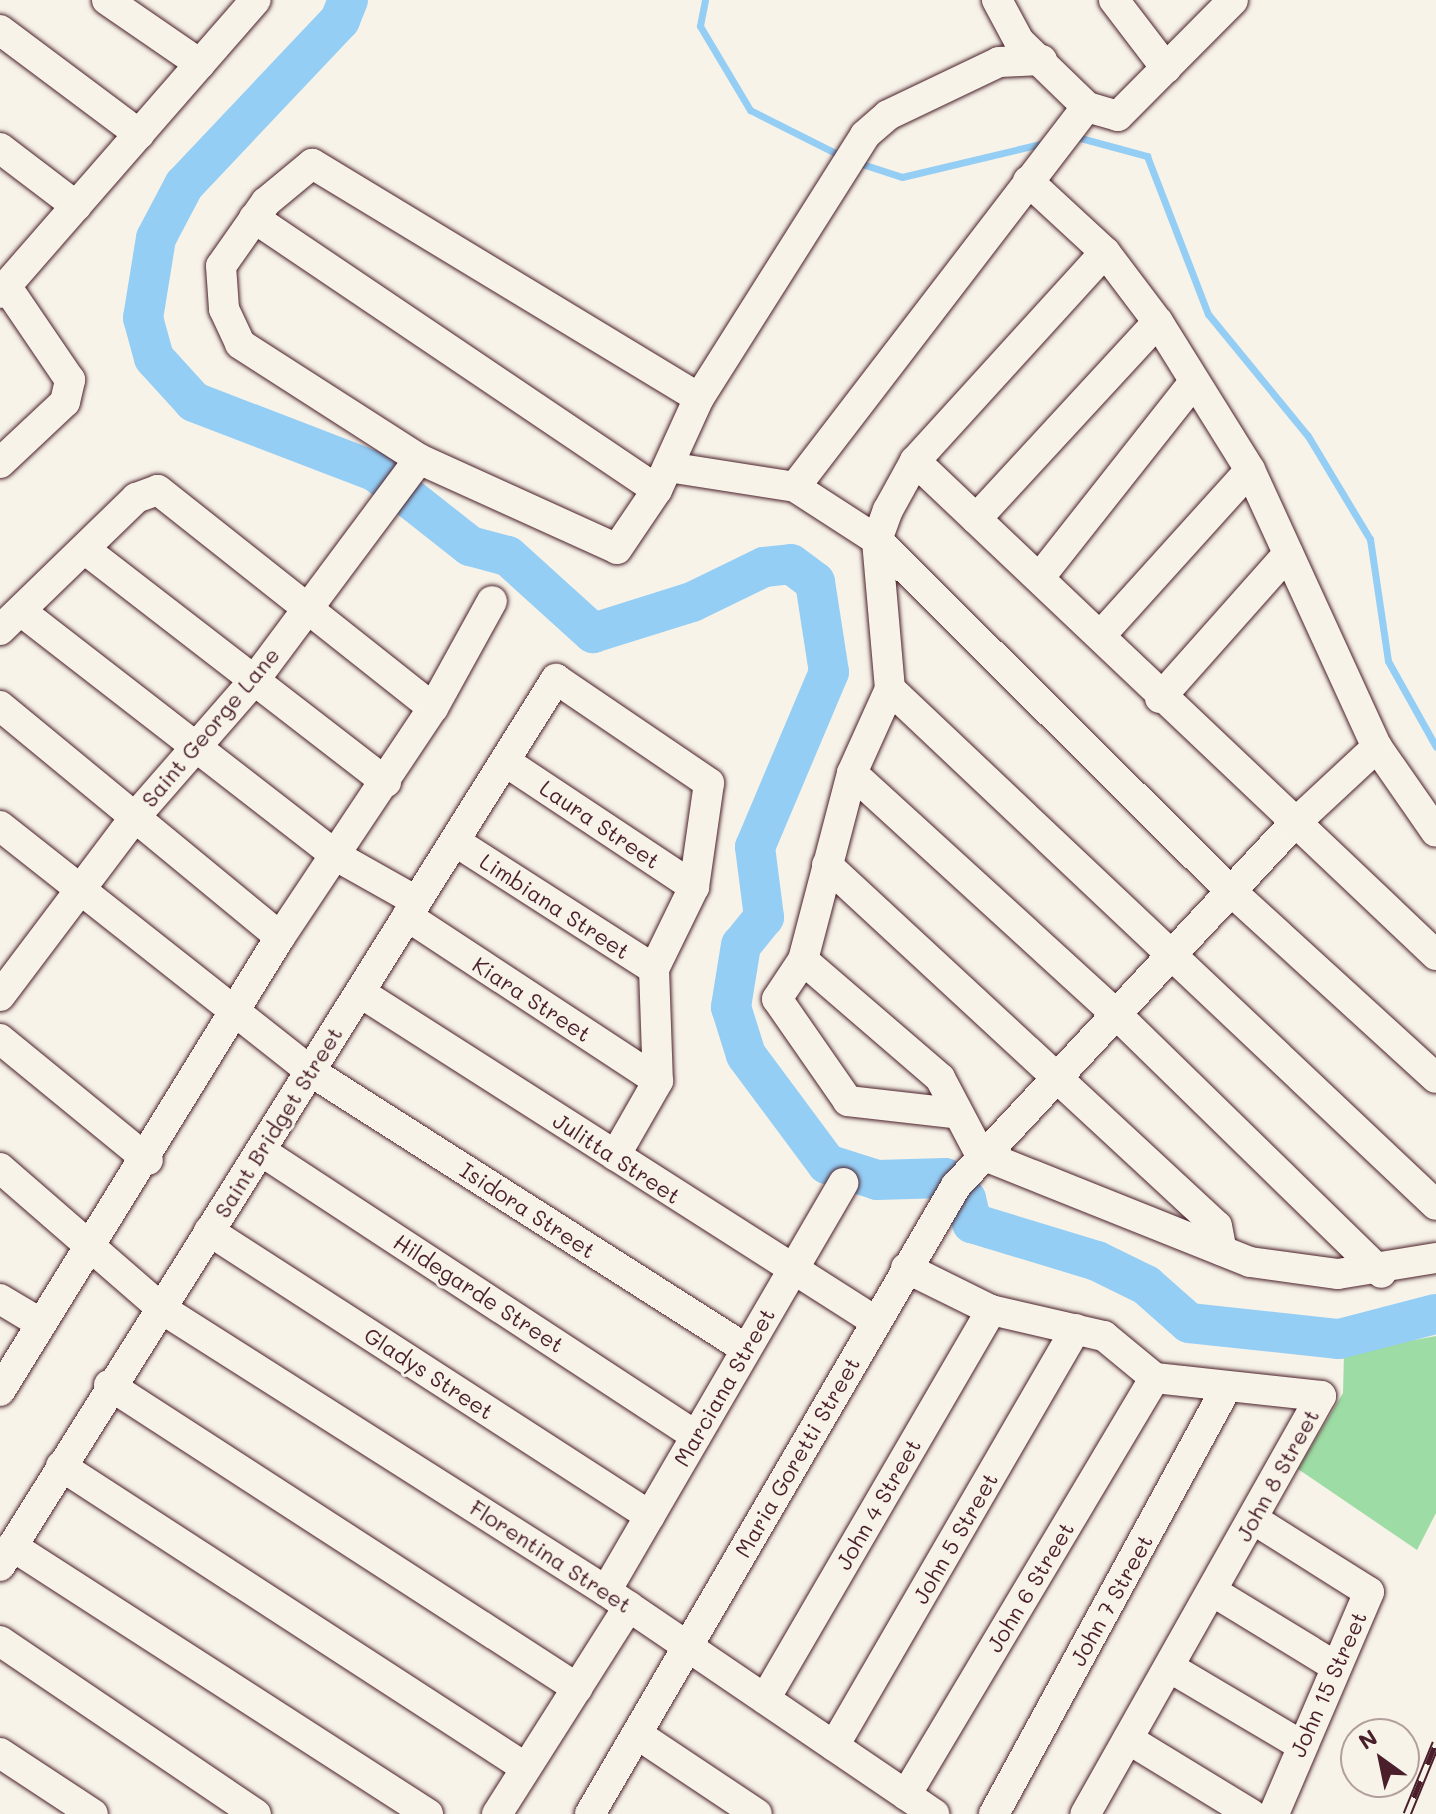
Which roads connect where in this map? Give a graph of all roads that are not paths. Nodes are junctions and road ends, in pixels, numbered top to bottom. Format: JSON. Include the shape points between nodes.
{"nodes":[{"id":1,"x":107,"y":0,"type":"edge"},
{"id":2,"x":256,"y":0,"type":"edge"},
{"id":3,"x":997,"y":0,"type":"edge"},
{"id":4,"x":1114,"y":0,"type":"edge"},
{"id":5,"x":1233,"y":0,"type":"edge"},
{"id":6,"x":0,"y":30,"type":"edge"},
{"id":7,"x":1042,"y":60,"type":"junction"},
{"id":8,"x":200,"y":64,"type":"junction"},
{"id":9,"x":1166,"y":68,"type":"junction"},
{"id":10,"x":1087,"y":107,"type":"junction"},
{"id":11,"x":139,"y":134,"type":"junction"},
{"id":12,"x":0,"y":148,"type":"edge"},
{"id":13,"x":1028,"y":181,"type":"junction"},
{"id":14,"x":76,"y":206,"type":"junction"},
{"id":15,"x":254,"y":218,"type":"junction"},
{"id":16,"x":1105,"y":252,"type":"junction"},
{"id":17,"x":5,"y":280,"type":"edge"},
{"id":18,"x":1158,"y":322,"type":"junction"},
{"id":19,"x":1194,"y":382,"type":"junction"},
{"id":20,"x":699,"y":398,"type":"junction"},
{"id":21,"x":915,"y":461,"type":"junction"},
{"id":22,"x":0,"y":463,"type":"edge"},
{"id":23,"x":416,"y":464,"type":"junction"},
{"id":24,"x":1250,"y":470,"type":"junction"},
{"id":25,"x":663,"y":479,"type":"junction"},
{"id":26,"x":795,"y":487,"type":"junction"},
{"id":27,"x":976,"y":519,"type":"junction"},
{"id":28,"x":877,"y":540,"type":"junction"},
{"id":29,"x":87,"y":551,"type":"junction"},
{"id":30,"x":1288,"y":554,"type":"junction"},
{"id":31,"x":1040,"y":577,"type":"junction"},
{"id":32,"x":492,"y":601,"type":"dead end"},
{"id":33,"x":305,"y":607,"type":"junction"},
{"id":34,"x":11,"y":621,"type":"edge"},
{"id":35,"x":1101,"y":635,"type":"junction"},
{"id":36,"x":256,"y":678,"type":"junction"},
{"id":37,"x":890,"y":689,"type":"junction"},
{"id":38,"x":1160,"y":698,"type":"junction"},
{"id":39,"x":0,"y":706,"type":"edge"},
{"id":40,"x":433,"y":708,"type":"junction"},
{"id":41,"x":1377,"y":747,"type":"junction"},
{"id":42,"x":193,"y":748,"type":"junction"},
{"id":43,"x":506,"y":762,"type":"junction"},
{"id":44,"x":852,"y":773,"type":"junction"},
{"id":45,"x":386,"y":782,"type":"junction"},
{"id":46,"x":134,"y":818,"type":"junction"},
{"id":47,"x":0,"y":826,"type":"edge"},
{"id":48,"x":1292,"y":826,"type":"junction"},
{"id":49,"x":1436,"y":832,"type":"edge"},
{"id":50,"x":456,"y":842,"type":"junction"},
{"id":51,"x":338,"y":857,"type":"junction"},
{"id":52,"x":827,"y":865,"type":"junction"},
{"id":53,"x":694,"y":887,"type":"junction"},
{"id":54,"x":79,"y":889,"type":"junction"},
{"id":55,"x":1231,"y":891,"type":"junction"},
{"id":56,"x":411,"y":909,"type":"junction"},
{"id":57,"x":280,"y":937,"type":"junction"},
{"id":58,"x":1173,"y":953,"type":"junction"},
{"id":59,"x":1436,"y":955,"type":"edge"},
{"id":60,"x":803,"y":960,"type":"junction"},
{"id":61,"x":654,"y":969,"type":"junction"},
{"id":62,"x":361,"y":993,"type":"junction"},
{"id":63,"x":0,"y":996,"type":"edge"},
{"id":64,"x":232,"y":1013,"type":"junction"},
{"id":65,"x":1115,"y":1013,"type":"junction"},
{"id":66,"x":0,"y":1039,"type":"edge"},
{"id":67,"x":310,"y":1071,"type":"junction"},
{"id":68,"x":1055,"y":1076,"type":"junction"},
{"id":69,"x":1436,"y":1078,"type":"edge"},
{"id":70,"x":658,"y":1081,"type":"junction"},
{"id":71,"x":953,"y":1113,"type":"junction"},
{"id":72,"x":261,"y":1151,"type":"junction"},
{"id":73,"x":980,"y":1154,"type":"junction"},
{"id":74,"x":615,"y":1156,"type":"junction"},
{"id":75,"x":148,"y":1160,"type":"junction"},
{"id":76,"x":0,"y":1168,"type":"edge"},
{"id":77,"x":843,"y":1183,"type":"dead end"},
{"id":78,"x":1436,"y":1205,"type":"edge"},
{"id":79,"x":209,"y":1231,"type":"junction"},
{"id":80,"x":90,"y":1246,"type":"junction"},
{"id":81,"x":1222,"y":1251,"type":"junction"},
{"id":82,"x":1436,"y":1258,"type":"edge"},
{"id":83,"x":906,"y":1268,"type":"junction"},
{"id":84,"x":792,"y":1270,"type":"junction"},
{"id":85,"x":1381,"y":1273,"type":"junction"},
{"id":86,"x":0,"y":1299,"type":"edge"},
{"id":87,"x":162,"y":1309,"type":"junction"},
{"id":88,"x":991,"y":1310,"type":"junction"},
{"id":89,"x":875,"y":1321,"type":"junction"},
{"id":90,"x":40,"y":1323,"type":"junction"},
{"id":91,"x":1076,"y":1329,"type":"junction"},
{"id":92,"x":746,"y":1349,"type":"junction"},
{"id":93,"x":1155,"y":1378,"type":"junction"},
{"id":94,"x":109,"y":1385,"type":"junction"},
{"id":95,"x":1227,"y":1387,"type":"junction"},
{"id":96,"x":0,"y":1391,"type":"edge"},
{"id":97,"x":696,"y":1436,"type":"junction"},
{"id":98,"x":61,"y":1466,"type":"junction"},
{"id":99,"x":650,"y":1516,"type":"junction"},
{"id":100,"x":1253,"y":1519,"type":"junction"},
{"id":101,"x":6,"y":1556,"type":"edge"},
{"id":102,"x":1212,"y":1591,"type":"junction"},
{"id":103,"x":617,"y":1598,"type":"junction"},
{"id":104,"x":0,"y":1641,"type":"edge"},
{"id":105,"x":688,"y":1646,"type":"junction"},
{"id":106,"x":1335,"y":1666,"type":"junction"},
{"id":107,"x":1169,"y":1667,"type":"junction"},
{"id":108,"x":577,"y":1688,"type":"junction"},
{"id":109,"x":765,"y":1699,"type":"junction"},
{"id":110,"x":637,"y":1734,"type":"junction"},
{"id":111,"x":1128,"y":1739,"type":"junction"},
{"id":112,"x":1301,"y":1745,"type":"junction"},
{"id":113,"x":834,"y":1746,"type":"junction"},
{"id":114,"x":0,"y":1753,"type":"edge"},
{"id":115,"x":526,"y":1768,"type":"junction"},
{"id":116,"x":906,"y":1795,"type":"junction"},
{"id":117,"x":596,"y":1812,"type":"edge"},
{"id":118,"x":93,"y":1814,"type":"edge"},
{"id":119,"x":256,"y":1814,"type":"edge"},
{"id":120,"x":428,"y":1814,"type":"edge"},
{"id":121,"x":497,"y":1814,"type":"edge"},
{"id":122,"x":757,"y":1814,"type":"edge"},
{"id":123,"x":934,"y":1814,"type":"edge"},
{"id":124,"x":994,"y":1814,"type":"edge"},
{"id":125,"x":1085,"y":1814,"type":"edge"},
{"id":126,"x":1251,"y":1814,"type":"edge"},
{"id":127,"x":1274,"y":1814,"type":"edge"}],
"edges":[{"from":1,"to":8,"type":"street"},
{"from":2,"to":8,"type":"street"},
{"from":3,"to":7,"type":"street","via":[[1019,41]]},
{"from":4,"to":9,"type":"street"},
{"from":5,"to":9,"type":"street"},
{"from":6,"to":11,"type":"street"},
{"from":7,"to":10,"type":"street"},
{"from":7,"to":20,"type":"street","via":[[999,62],[888,115],[865,135]]},
{"from":8,"to":11,"type":"street"},
{"from":9,"to":10,"type":"street","via":[[1118,116]]},
{"from":10,"to":13,"type":"street"},
{"from":11,"to":14,"type":"street"},
{"from":12,"to":14,"type":"street"},
{"from":13,"to":16,"type":"street"},
{"from":13,"to":26,"type":"street"},
{"from":14,"to":17,"type":"street"},
{"from":15,"to":20,"type":"street","via":[[312,164]]},
{"from":15,"to":23,"type":"street","via":[[221,266],[224,309],[240,344]]},
{"from":15,"to":25,"type":"street"},
{"from":16,"to":18,"type":"street"},
{"from":16,"to":21,"type":"street"},
{"from":17,"to":22,"type":"street","via":[[70,380],[65,402]]},
{"from":18,"to":19,"type":"street"},
{"from":18,"to":27,"type":"street"},
{"from":19,"to":24,"type":"street"},
{"from":19,"to":31,"type":"street"},
{"from":20,"to":25,"type":"street"},
{"from":21,"to":27,"type":"street"},
{"from":21,"to":28,"type":"street"},
{"from":23,"to":25,"type":"street","via":[[617,549]]},
{"from":23,"to":33,"type":"street","name":"Saint George Lane"},
{"from":24,"to":30,"type":"street"},
{"from":24,"to":35,"type":"street"},
{"from":25,"to":26,"type":"street"},
{"from":26,"to":28,"type":"street"},
{"from":27,"to":31,"type":"street"},
{"from":28,"to":37,"type":"street"},
{"from":28,"to":55,"type":"street"},
{"from":29,"to":33,"type":"street","via":[[136,498],[158,490]]},
{"from":29,"to":34,"type":"street"},
{"from":29,"to":36,"type":"street"},
{"from":30,"to":38,"type":"street"},
{"from":30,"to":41,"type":"street"},
{"from":31,"to":35,"type":"street"},
{"from":32,"to":40,"type":"street"},
{"from":33,"to":36,"type":"street","name":"Saint George Lane"},
{"from":33,"to":40,"type":"street"},
{"from":34,"to":42,"type":"street","name":"Kiara Street"},
{"from":35,"to":38,"type":"street"},
{"from":36,"to":42,"type":"street","name":"Saint George Lane"},
{"from":36,"to":45,"type":"street"},
{"from":37,"to":44,"type":"street"},
{"from":37,"to":58,"type":"street"},
{"from":38,"to":48,"type":"street"},
{"from":39,"to":46,"type":"street"},
{"from":40,"to":45,"type":"street"},
{"from":41,"to":48,"type":"street","name":"Maria Goretti Street"},
{"from":41,"to":49,"type":"street"},
{"from":42,"to":46,"type":"street","name":"Saint George Lane"},
{"from":42,"to":51,"type":"street","name":"Kiara Street"},
{"from":43,"to":50,"type":"street","name":"Saint Bridget Street"},
{"from":43,"to":53,"type":"street","name":"Laura Street"},
{"from":43,"to":53,"type":"street","name":"Saint Bridget Street","via":[[556,679],[709,783]]},
{"from":44,"to":52,"type":"street"},
{"from":44,"to":65,"type":"street"},
{"from":45,"to":51,"type":"street"},
{"from":46,"to":54,"type":"street","name":"Saint George Lane"},
{"from":46,"to":57,"type":"street"},
{"from":47,"to":54,"type":"street","name":"Isidora Street"},
{"from":48,"to":55,"type":"street","name":"Maria Goretti Street"},
{"from":48,"to":59,"type":"street"},
{"from":50,"to":56,"type":"street","name":"Saint Bridget Street"},
{"from":50,"to":61,"type":"street","name":"Limbiana Street"},
{"from":51,"to":56,"type":"street","name":"Kiara Street"},
{"from":51,"to":57,"type":"street"},
{"from":52,"to":60,"type":"street"},
{"from":52,"to":68,"type":"street"},
{"from":53,"to":61,"type":"street"},
{"from":54,"to":63,"type":"street","name":"Saint George Lane"},
{"from":54,"to":64,"type":"street","name":"Isidora Street"},
{"from":55,"to":58,"type":"street","name":"Maria Goretti Street"},
{"from":55,"to":69,"type":"street"},
{"from":56,"to":62,"type":"street","name":"Saint Bridget Street"},
{"from":56,"to":70,"type":"street","name":"Kiara Street"},
{"from":57,"to":64,"type":"street"},
{"from":58,"to":65,"type":"street","name":"Maria Goretti Street"},
{"from":58,"to":78,"type":"street"},
{"from":60,"to":71,"type":"street","via":[[940,1078]]},
{"from":60,"to":71,"type":"street","via":[[777,999],[848,1101]]},
{"from":61,"to":70,"type":"street"},
{"from":62,"to":67,"type":"street","name":"Saint Bridget Street"},
{"from":62,"to":74,"type":"street","name":"Julitta Street"},
{"from":64,"to":67,"type":"street","name":"Isidora Street"},
{"from":64,"to":75,"type":"street"},
{"from":65,"to":68,"type":"street","name":"Maria Goretti Street"},
{"from":65,"to":85,"type":"street"},
{"from":66,"to":75,"type":"street"},
{"from":67,"to":72,"type":"street","name":"Saint Bridget Street"},
{"from":67,"to":92,"type":"street","name":"Isidora Street"},
{"from":68,"to":73,"type":"street","name":"Maria Goretti Street"},
{"from":68,"to":81,"type":"street","via":[[1217,1226]]},
{"from":70,"to":74,"type":"street"},
{"from":71,"to":73,"type":"street"},
{"from":72,"to":79,"type":"street","name":"Saint Bridget Street"},
{"from":72,"to":97,"type":"street","name":"Hildegarde Street"},
{"from":73,"to":81,"type":"street"},
{"from":73,"to":83,"type":"street","name":"Maria Goretti Street"},
{"from":74,"to":84,"type":"street","name":"Julitta Street"},
{"from":75,"to":80,"type":"street"},
{"from":76,"to":80,"type":"street","name":"Florentina Street"},
{"from":77,"to":84,"type":"street","name":"Marciana Street"},
{"from":79,"to":87,"type":"street","name":"Saint Bridget Street"},
{"from":79,"to":99,"type":"street","name":"Gladys Street"},
{"from":80,"to":87,"type":"street","name":"Florentina Street"},
{"from":80,"to":90,"type":"street"},
{"from":81,"to":85,"type":"street","via":[[1279,1266]]},
{"from":82,"to":85,"type":"street"},
{"from":83,"to":88,"type":"street"},
{"from":83,"to":89,"type":"street","name":"Maria Goretti Street"},
{"from":84,"to":89,"type":"street","name":"Julitta Street"},
{"from":84,"to":92,"type":"street","name":"Marciana Street"},
{"from":86,"to":90,"type":"street"},
{"from":87,"to":94,"type":"street","name":"Saint Bridget Street"},
{"from":87,"to":103,"type":"street","name":"Florentina Street"},
{"from":88,"to":91,"type":"street"},
{"from":88,"to":109,"type":"street","name":"John 4 Street"},
{"from":89,"to":105,"type":"street","name":"Maria Goretti Street"},
{"from":90,"to":96,"type":"street"},
{"from":91,"to":93,"type":"street","via":[[1104,1336]]},
{"from":91,"to":113,"type":"street","name":"John 5 Street"},
{"from":92,"to":97,"type":"street","name":"Marciana Street"},
{"from":93,"to":95,"type":"street","name":"John 8 Street"},
{"from":93,"to":116,"type":"street","name":"John 6 Street"},
{"from":94,"to":98,"type":"street","name":"Saint Bridget Street"},
{"from":94,"to":108,"type":"street"},
{"from":95,"to":100,"type":"street","name":"John 8 Street","via":[[1321,1396]]},
{"from":95,"to":124,"type":"street","name":"John 7 Street"},
{"from":97,"to":99,"type":"street","name":"Marciana Street"},
{"from":98,"to":101,"type":"street","name":"Saint Bridget Street"},
{"from":98,"to":115,"type":"street"},
{"from":99,"to":103,"type":"street","name":"Marciana Street"},
{"from":100,"to":102,"type":"street","name":"John 8 Street"},
{"from":100,"to":106,"type":"street","name":"John 15 Street","via":[[1369,1592]]},
{"from":101,"to":120,"type":"street"},
{"from":102,"to":106,"type":"street"},
{"from":102,"to":107,"type":"street","name":"John 8 Street"},
{"from":103,"to":105,"type":"street","name":"Florentina Street"},
{"from":103,"to":108,"type":"street","name":"Marciana Street"},
{"from":104,"to":119,"type":"street"},
{"from":105,"to":109,"type":"street","name":"Florentina Street"},
{"from":105,"to":110,"type":"street","name":"Maria Goretti Street"},
{"from":106,"to":112,"type":"street","name":"John 15 Street"},
{"from":107,"to":111,"type":"street","name":"John 8 Street"},
{"from":107,"to":112,"type":"street"},
{"from":108,"to":115,"type":"street","name":"Marciana Street"},
{"from":109,"to":113,"type":"street","name":"Florentina Street"},
{"from":110,"to":117,"type":"street","name":"Maria Goretti Street"},
{"from":110,"to":122,"type":"street"},
{"from":111,"to":125,"type":"street","name":"John 8 Street"},
{"from":111,"to":126,"type":"street"},
{"from":112,"to":127,"type":"street","name":"John 15 Street"},
{"from":113,"to":116,"type":"street","name":"Florentina Street"},
{"from":114,"to":118,"type":"street"},
{"from":115,"to":121,"type":"street","name":"Marciana Street"},
{"from":116,"to":123,"type":"street","name":"Florentina Street"}]}
